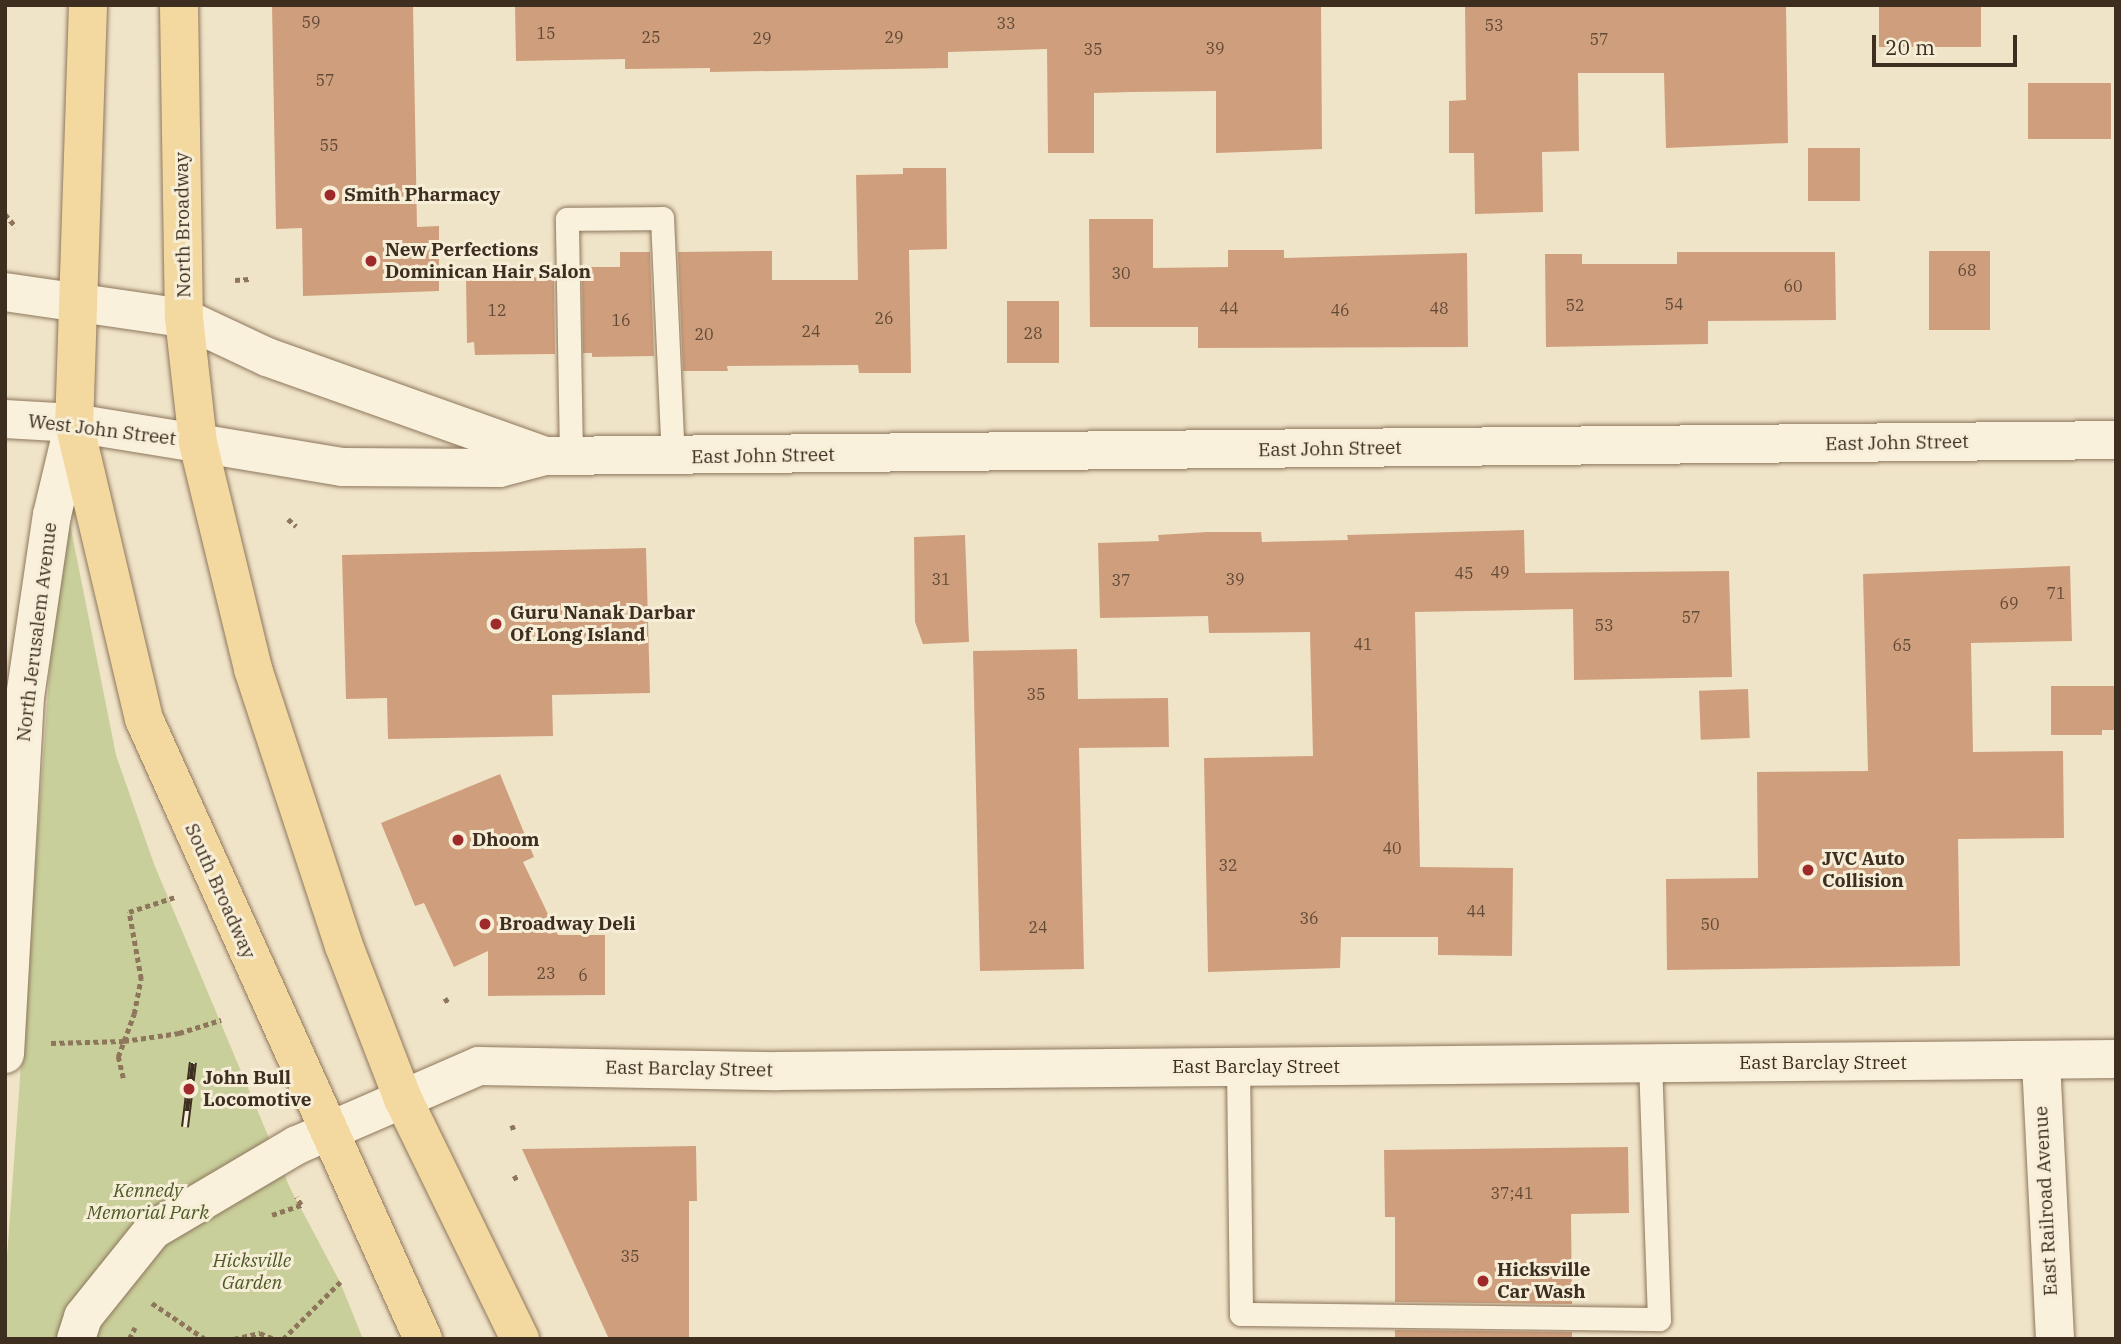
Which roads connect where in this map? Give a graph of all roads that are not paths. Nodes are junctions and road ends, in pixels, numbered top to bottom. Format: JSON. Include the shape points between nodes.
{"nodes":[{"id":1,"x":88,"y":5,"type":"edge"},
{"id":2,"x":179,"y":5,"type":"edge"},
{"id":3,"x":5,"y":292,"type":"edge"},
{"id":4,"x":78,"y":300,"type":"junction"},
{"id":5,"x":184,"y":318,"type":"junction"},
{"id":6,"x":5,"y":419,"type":"edge"},
{"id":7,"x":74,"y":423,"type":"junction"},
{"id":8,"x":2116,"y":440,"type":"edge"},
{"id":9,"x":198,"y":443,"type":"junction"},
{"id":10,"x":558,"y":456,"type":"junction"},
{"id":11,"x":673,"y":457,"type":"junction"},
{"id":12,"x":5,"y":1054,"type":"edge"},
{"id":13,"x":2116,"y":1059,"type":"edge"},
{"id":14,"x":2041,"y":1062,"type":"junction"},
{"id":15,"x":1650,"y":1064,"type":"junction"},
{"id":16,"x":1238,"y":1067,"type":"junction"},
{"id":17,"x":403,"y":1099,"type":"junction"},
{"id":18,"x":330,"y":1129,"type":"junction"},
{"id":19,"x":76,"y":1339,"type":"edge"},
{"id":20,"x":423,"y":1339,"type":"edge"},
{"id":21,"x":520,"y":1339,"type":"edge"},
{"id":22,"x":2055,"y":1339,"type":"edge"}],
"edges":[{"from":1,"to":4,"type":"main road"},
{"from":2,"to":5,"type":"main road","name":"North Broadway"},
{"from":3,"to":4,"type":"main road"},
{"from":4,"to":5,"type":"main road"},
{"from":4,"to":7,"type":"main road"},
{"from":5,"to":9,"type":"main road","name":"North Broadway"},
{"from":5,"to":10,"type":"main road","name":"East John Street","via":[[267,357]]},
{"from":6,"to":7,"type":"main road","name":"West John Street"},
{"from":7,"to":9,"type":"main road","name":"West John Street"},
{"from":7,"to":12,"type":"main road","name":"North Jerusalem Avenue","via":[[52,515],[26,696]]},
{"from":7,"to":18,"type":"main road","name":"South Broadway","via":[[144,719]]},
{"from":8,"to":11,"type":"main road","name":"East John Street"},
{"from":9,"to":10,"type":"main road","name":"East John Street","via":[[342,467],[499,468]]},
{"from":9,"to":17,"type":"main road","via":[[253,669],[344,946]]},
{"from":10,"to":11,"type":"main road","name":"East John Street"},
{"from":10,"to":11,"type":"lane","via":[[567,219],[662,218]]},
{"from":13,"to":14,"type":"main road","name":"East Barclay Street"},
{"from":14,"to":15,"type":"main road","name":"East Barclay Street"},
{"from":14,"to":22,"type":"main road","name":"East Railroad Avenue"},
{"from":15,"to":16,"type":"main road","name":"East Barclay Street"},
{"from":15,"to":16,"type":"lane","via":[[1659,1319],[1241,1314]]},
{"from":16,"to":17,"type":"main road","name":"East Barclay Street","via":[[777,1071],[479,1066]]},
{"from":17,"to":18,"type":"main road","name":"East Barclay Street"},
{"from":17,"to":21,"type":"main road"},
{"from":18,"to":19,"type":"main road","name":"East Barclay Street","via":[[153,1230],[83,1317]]},
{"from":18,"to":20,"type":"main road","name":"South Broadway"}]}
